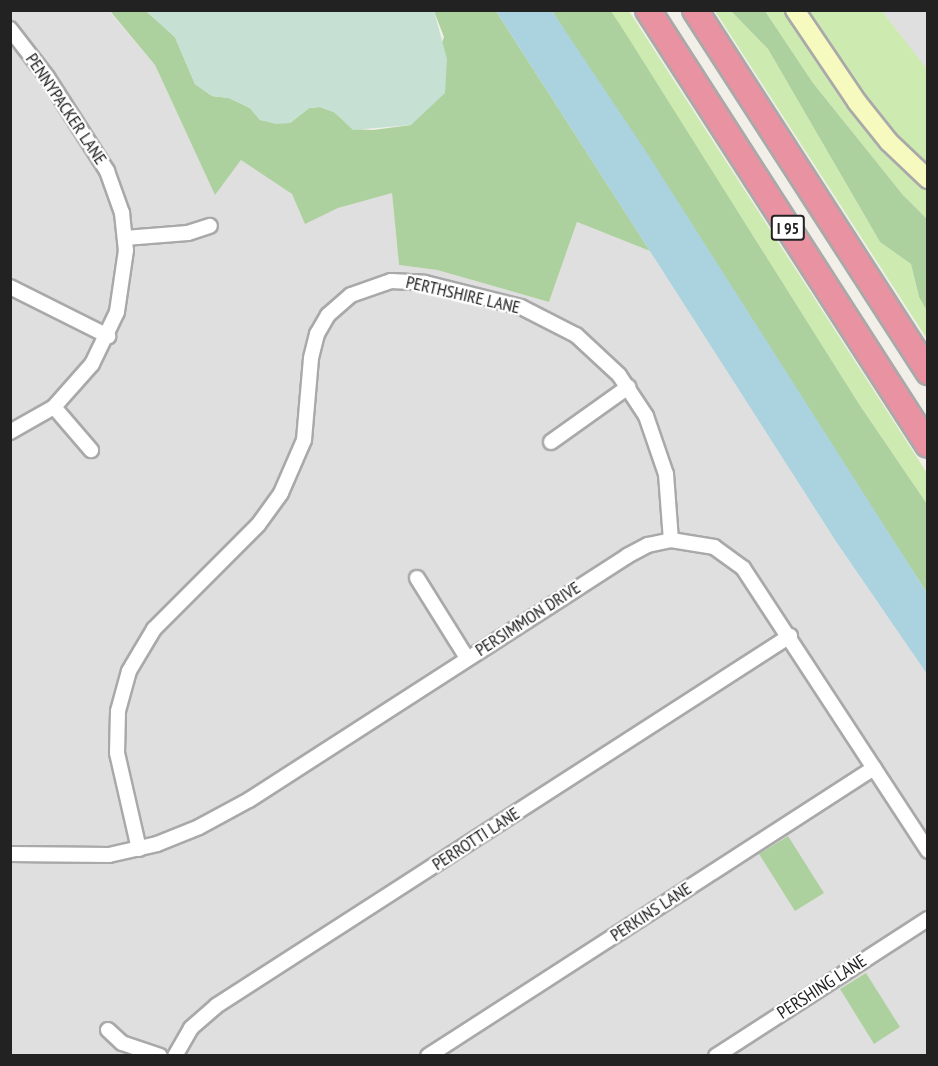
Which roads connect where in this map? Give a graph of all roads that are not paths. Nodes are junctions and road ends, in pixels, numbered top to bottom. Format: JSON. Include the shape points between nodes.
{"nodes":[{"id":1,"x":648,"y":10,"type":"edge"},
{"id":2,"x":694,"y":10,"type":"edge"},
{"id":3,"x":795,"y":10,"type":"edge"},
{"id":4,"x":10,"y":29,"type":"edge"},
{"id":5,"x":927,"y":179,"type":"edge"},
{"id":6,"x":210,"y":226,"type":"dead end"},
{"id":7,"x":125,"y":238,"type":"junction"},
{"id":8,"x":10,"y":287,"type":"edge"},
{"id":9,"x":108,"y":336,"type":"junction"},
{"id":10,"x":927,"y":372,"type":"edge"},
{"id":11,"x":628,"y":387,"type":"junction"},
{"id":12,"x":54,"y":407,"type":"junction"},
{"id":13,"x":10,"y":432,"type":"edge"},
{"id":14,"x":551,"y":442,"type":"dead end"},
{"id":15,"x":927,"y":445,"type":"edge"},
{"id":16,"x":91,"y":450,"type":"dead end"},
{"id":17,"x":671,"y":540,"type":"junction"},
{"id":18,"x":417,"y":578,"type":"dead end"},
{"id":19,"x":790,"y":636,"type":"junction"},
{"id":20,"x":468,"y":658,"type":"junction"},
{"id":21,"x":874,"y":768,"type":"junction"},
{"id":22,"x":139,"y":849,"type":"junction"},
{"id":23,"x":927,"y":851,"type":"edge"},
{"id":24,"x":10,"y":854,"type":"edge"},
{"id":25,"x":927,"y":919,"type":"edge"},
{"id":26,"x":108,"y":1030,"type":"dead end"},
{"id":27,"x":160,"y":1056,"type":"edge"},
{"id":28,"x":176,"y":1056,"type":"edge"},
{"id":29,"x":428,"y":1056,"type":"edge"},
{"id":30,"x":716,"y":1056,"type":"edge"}],
"edges":[{"from":1,"to":15,"type":"highway","number":"I 95"},
{"from":2,"to":10,"type":"highway","number":"I 95"},
{"from":3,"to":5,"type":"street","via":[[857,102],[889,142]]},
{"from":4,"to":7,"type":"street","name":"PENNYPACKER LANE","via":[[47,77],[101,161],[119,202]]},
{"from":6,"to":7,"type":"street","via":[[188,233]]},
{"from":7,"to":9,"type":"street","name":"PENNYPACKER LANE","via":[[122,292]]},
{"from":8,"to":9,"type":"street"},
{"from":9,"to":12,"type":"street","name":"PENNYPACKER LANE","via":[[80,381]]},
{"from":11,"to":14,"type":"street"},
{"from":11,"to":17,"type":"street","name":"PERTHSHIRE LANE","via":[[646,416],[661,453]]},
{"from":11,"to":22,"type":"street","name":"PERTHSHIRE LANE","via":[[576,335],[536,313],[502,301],[399,280],[368,287],[335,307],[312,349],[306,428],[288,482],[258,525],[154,629],[129,671],[120,700],[117,741]]},
{"from":12,"to":13,"type":"street","name":"PENNYPACKER LANE"},
{"from":12,"to":16,"type":"street"},
{"from":17,"to":19,"type":"street","name":"PERSIMMON DRIVE","via":[[702,543],[733,558]]},
{"from":17,"to":20,"type":"street","name":"PERSIMMON DRIVE","via":[[635,551]]},
{"from":18,"to":20,"type":"street"},
{"from":19,"to":21,"type":"street","name":"PERSIMMON DRIVE"},
{"from":19,"to":28,"type":"street","name":"PERROTTI LANE","via":[[216,1006],[191,1028]]},
{"from":20,"to":22,"type":"street","name":"PERSIMMON DRIVE","via":[[234,810],[183,835]]},
{"from":21,"to":23,"type":"street","name":"PERSIMMON DRIVE"},
{"from":21,"to":29,"type":"street","name":"PERKINS LANE"},
{"from":22,"to":24,"type":"street","name":"PERSIMMON DRIVE","via":[[94,856]]},
{"from":25,"to":30,"type":"street","name":"PERSHING LANE"},
{"from":26,"to":27,"type":"street","via":[[122,1043]]}]}
